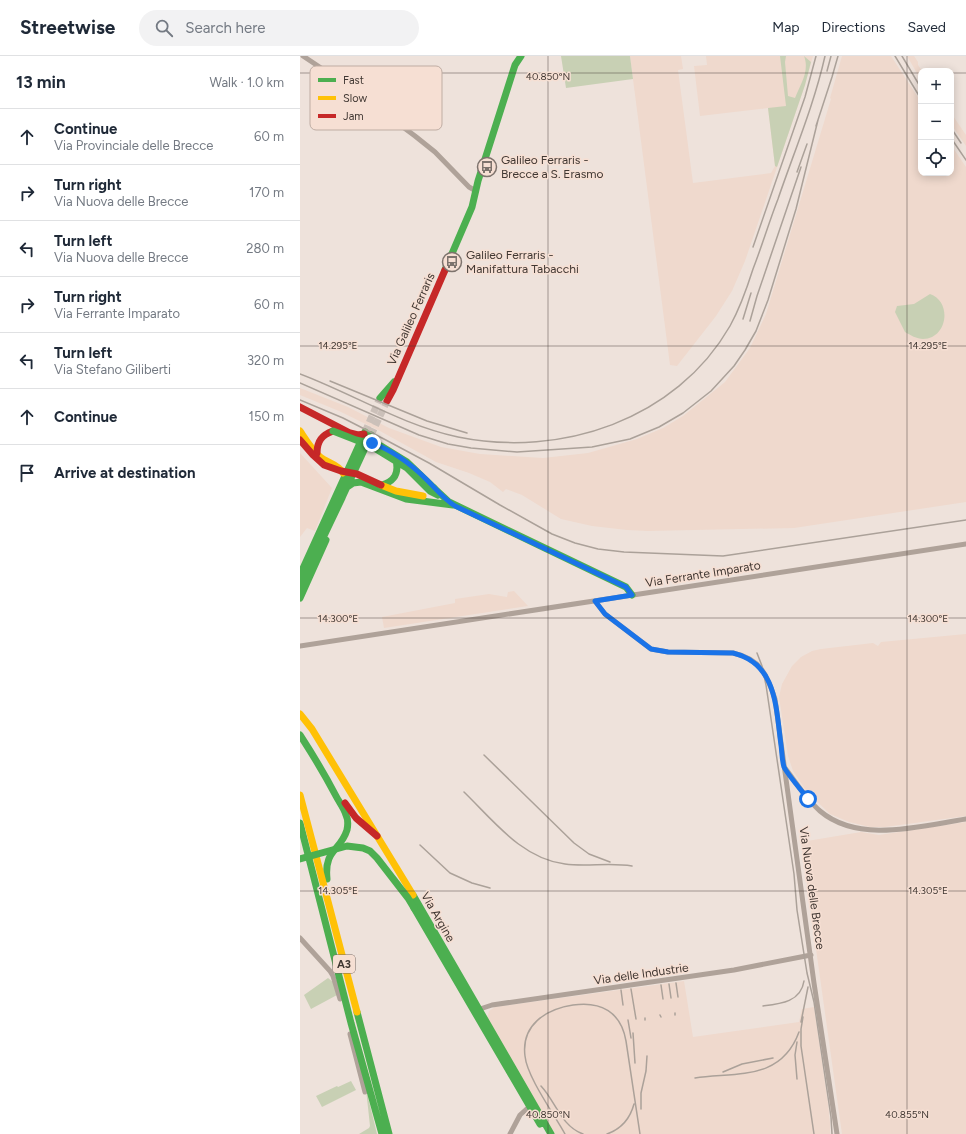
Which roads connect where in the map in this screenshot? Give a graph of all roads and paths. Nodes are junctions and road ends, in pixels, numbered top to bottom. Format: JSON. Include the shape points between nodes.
{"nodes":[{"id":1,"x":304,"y":56,"type":"edge"},
{"id":2,"x":517,"y":56,"type":"edge"},
{"id":3,"x":520,"y":56,"type":"edge"},
{"id":4,"x":515,"y":65,"type":"junction"},
{"id":5,"x":319,"y":66,"type":"edge"},
{"id":6,"x":407,"y":130,"type":"edge"},
{"id":7,"x":476,"y":191,"type":"junction"},
{"id":8,"x":383,"y":400,"type":"tunnel mouth"},
{"id":9,"x":300,"y":407,"type":"edge"},
{"id":10,"x":300,"y":413,"type":"edge"},
{"id":11,"x":300,"y":431,"type":"edge"},
{"id":12,"x":334,"y":431,"type":"junction"},
{"id":13,"x":368,"y":435,"type":"junction"},
{"id":14,"x":300,"y":440,"type":"edge"},
{"id":15,"x":316,"y":453,"type":"junction"},
{"id":16,"x":396,"y":460,"type":"junction"},
{"id":17,"x":344,"y":477,"type":"junction"},
{"id":18,"x":381,"y":485,"type":"junction"},
{"id":19,"x":346,"y":487,"type":"junction"},
{"id":20,"x":442,"y":496,"type":"junction"},
{"id":21,"x":342,"y":498,"type":"junction"},
{"id":22,"x":452,"y":504,"type":"junction"},
{"id":23,"x":966,"y":544,"type":"edge"},
{"id":24,"x":300,"y":575,"type":"edge"},
{"id":25,"x":300,"y":586,"type":"edge"},
{"id":26,"x":632,"y":595,"type":"junction"},
{"id":27,"x":300,"y":598,"type":"edge"},
{"id":28,"x":595,"y":601,"type":"junction"},
{"id":29,"x":300,"y":646,"type":"edge"},
{"id":30,"x":300,"y":714,"type":"edge"},
{"id":31,"x":300,"y":735,"type":"edge"},
{"id":32,"x":784,"y":767,"type":"junction"},
{"id":33,"x":333,"y":788,"type":"junction"},
{"id":34,"x":300,"y":794,"type":"edge"},
{"id":35,"x":966,"y":819,"type":"edge"},
{"id":36,"x":300,"y":823,"type":"edge"},
{"id":37,"x":377,"y":836,"type":"junction"},
{"id":38,"x":300,"y":859,"type":"edge"},
{"id":39,"x":300,"y":938,"type":"edge"},
{"id":40,"x":342,"y":954,"type":"junction"},
{"id":41,"x":811,"y":955,"type":"junction"},
{"id":42,"x":476,"y":1011,"type":"junction"},
{"id":43,"x":364,"y":1092,"type":"dead end"},
{"id":44,"x":532,"y":1105,"type":"junction"},
{"id":45,"x":381,"y":1134,"type":"edge"},
{"id":46,"x":389,"y":1134,"type":"edge"},
{"id":47,"x":510,"y":1134,"type":"edge"},
{"id":48,"x":546,"y":1134,"type":"edge"},
{"id":49,"x":552,"y":1134,"type":"edge"},
{"id":50,"x":837,"y":1134,"type":"edge"}],
"edges":[{"from":1,"to":5,"type":"street"},
{"from":2,"to":4,"type":"main road","name":"Via Galileo Ferraris"},
{"from":3,"to":4,"type":"main road","name":"Via Galileo Ferraris"},
{"from":4,"to":7,"type":"main road","name":"Via Galileo Ferraris"},
{"from":6,"to":7,"type":"street","via":[[435,152],[469,188]]},
{"from":7,"to":8,"type":"main road","name":"Via Galileo Ferraris","via":[[393,390]]},
{"from":9,"to":13,"type":"main road","via":[[350,434]]},
{"from":10,"to":12,"type":"main road"},
{"from":11,"to":15,"type":"main road"},
{"from":12,"to":15,"type":"main road","via":[[322,436],[318,441]]},
{"from":12,"to":20,"type":"main road","bridge":true,"via":[[388,450],[407,462]]},
{"from":13,"to":16,"type":"main road","via":[[376,449]]},
{"from":13,"to":17,"type":"main road"},
{"from":13,"to":19,"type":"main road"},
{"from":14,"to":18,"type":"main road","bridge":true,"via":[[324,465],[357,474]]},
{"from":15,"to":17,"type":"main road","via":[[341,468]]},
{"from":16,"to":18,"type":"main road","via":[[397,475],[394,480]]},
{"from":16,"to":20,"type":"main road","via":[[430,491]]},
{"from":17,"to":24,"type":"main road"},
{"from":18,"to":22,"type":"main road"},
{"from":19,"to":21,"type":"main road"},
{"from":19,"to":22,"type":"main road","via":[[361,482],[406,499]]},
{"from":20,"to":22,"type":"main road"},
{"from":21,"to":25,"type":"main road"},
{"from":21,"to":27,"type":"main road"},
{"from":22,"to":26,"type":"main road","via":[[626,587]]},
{"from":23,"to":26,"type":"street","name":"Via Ferrante Imparato"},
{"from":26,"to":28,"type":"street","name":"Via Ferrante Imparato"},
{"from":28,"to":29,"type":"street","name":"Via Ferrante Imparato"},
{"from":28,"to":32,"type":"street","name":"Via Nuova delle Brecce","via":[[605,614],[651,649],[668,652],[733,653],[755,662],[768,679],[774,699]]},
{"from":30,"to":37,"type":"main road","name":"Via Argine","via":[[312,729]]},
{"from":31,"to":33,"type":"main road"},
{"from":32,"to":35,"type":"street","via":[[820,811],[834,820],[855,827],[889,831]]},
{"from":32,"to":41,"type":"street","name":"Via Nuova delle Brecce"},
{"from":33,"to":37,"type":"main road","via":[[356,818]]},
{"from":33,"to":40,"type":"main road","via":[[347,818],[348,826],[343,838],[329,855],[325,869]]},
{"from":34,"to":40,"type":"main road","number":"A3"},
{"from":36,"to":45,"type":"main road","number":"A3"},
{"from":37,"to":42,"type":"main road","name":"Via Argine","via":[[411,892]]},
{"from":38,"to":42,"type":"main road","name":"Via Argine","bridge":true,"via":[[347,846],[370,851],[408,898]]},
{"from":39,"to":43,"type":"street","via":[[333,976]]},
{"from":40,"to":46,"type":"main road","number":"A3"},
{"from":41,"to":42,"type":"street","name":"Via delle Industrie","via":[[734,970],[492,1005]]},
{"from":41,"to":50,"type":"street","name":"Via Nuova delle Brecce"},
{"from":42,"to":44,"type":"main road","name":"Via Argine"},
{"from":44,"to":47,"type":"street","via":[[520,1115]]},
{"from":44,"to":48,"type":"main road","name":"Via Argine"},
{"from":44,"to":49,"type":"main road","name":"Via Argine"}]}
